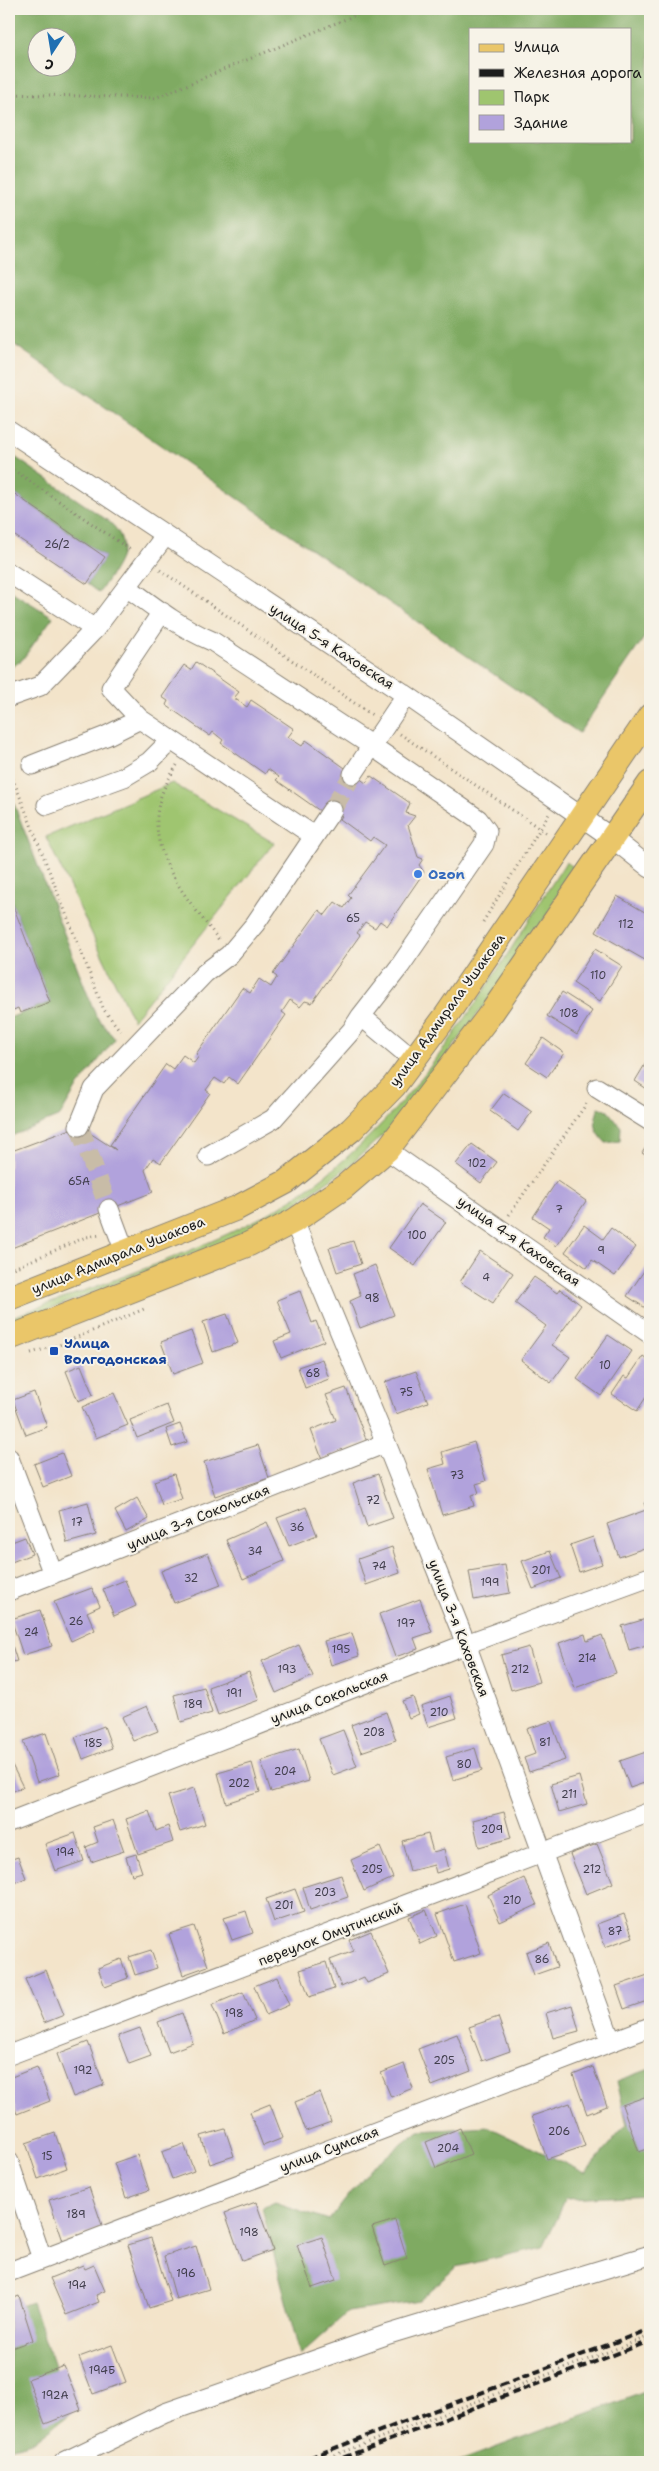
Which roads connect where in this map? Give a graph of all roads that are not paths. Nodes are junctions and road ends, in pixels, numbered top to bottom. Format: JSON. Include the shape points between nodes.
{"nodes":[{"id":1,"x":9,"y":431,"type":"edge"},
{"id":2,"x":165,"y":536,"type":"junction"},
{"id":3,"x":9,"y":573,"type":"edge"},
{"id":4,"x":127,"y":587,"type":"junction"},
{"id":5,"x":162,"y":612,"type":"junction"},
{"id":6,"x":95,"y":630,"type":"junction"},
{"id":7,"x":406,"y":695,"type":"junction"},
{"id":8,"x":9,"y":697,"type":"edge"},
{"id":9,"x":650,"y":716,"type":"edge"},
{"id":10,"x":140,"y":719,"type":"junction"},
{"id":11,"x":178,"y":745,"type":"junction"},
{"id":12,"x":372,"y":746,"type":"junction"},
{"id":13,"x":32,"y":765,"type":"dead end"},
{"id":14,"x":353,"y":774,"type":"tunnel mouth"},
{"id":15,"x":650,"y":783,"type":"edge"},
{"id":16,"x":47,"y":804,"type":"dead end"},
{"id":17,"x":332,"y":810,"type":"tunnel mouth"},
{"id":18,"x":581,"y":817,"type":"junction"},
{"id":19,"x":314,"y":836,"type":"junction"},
{"id":20,"x":612,"y":838,"type":"junction"},
{"id":21,"x":650,"y":868,"type":"edge"},
{"id":22,"x":361,"y":1016,"type":"junction"},
{"id":23,"x":415,"y":1058,"type":"junction"},
{"id":24,"x":598,"y":1088,"type":"road end"},
{"id":25,"x":650,"y":1121,"type":"edge"},
{"id":26,"x":79,"y":1126,"type":"tunnel mouth"},
{"id":27,"x":386,"y":1150,"type":"junction"},
{"id":28,"x":208,"y":1156,"type":"dead end"},
{"id":29,"x":109,"y":1209,"type":"tunnel mouth"},
{"id":30,"x":294,"y":1221,"type":"junction"},
{"id":31,"x":125,"y":1252,"type":"junction"},
{"id":32,"x":9,"y":1298,"type":"edge"},
{"id":33,"x":650,"y":1334,"type":"edge"},
{"id":34,"x":9,"y":1338,"type":"edge"},
{"id":35,"x":386,"y":1443,"type":"junction"},
{"id":36,"x":9,"y":1458,"type":"edge"},
{"id":37,"x":53,"y":1574,"type":"junction"},
{"id":38,"x":650,"y":1577,"type":"edge"},
{"id":39,"x":9,"y":1591,"type":"edge"},
{"id":40,"x":466,"y":1644,"type":"junction"},
{"id":41,"x":650,"y":1812,"type":"edge"},
{"id":42,"x":9,"y":1822,"type":"edge"},
{"id":43,"x":541,"y":1853,"type":"junction"},
{"id":44,"x":650,"y":2027,"type":"edge"},
{"id":45,"x":611,"y":2041,"type":"junction"},
{"id":46,"x":9,"y":2055,"type":"edge"},
{"id":47,"x":9,"y":2162,"type":"edge"},
{"id":48,"x":650,"y":2254,"type":"edge"},
{"id":49,"x":42,"y":2259,"type":"junction"},
{"id":50,"x":9,"y":2272,"type":"edge"},
{"id":51,"x":64,"y":2462,"type":"edge"}],
"edges":[{"from":1,"to":2,"type":"street","name":"улица 5-я Каховская"},
{"from":2,"to":4,"type":"street"},
{"from":2,"to":7,"type":"street","name":"улица 5-я Каховская"},
{"from":3,"to":6,"type":"street"},
{"from":4,"to":5,"type":"street"},
{"from":4,"to":6,"type":"street"},
{"from":5,"to":10,"type":"street","via":[[111,688]]},
{"from":5,"to":12,"type":"street"},
{"from":6,"to":8,"type":"street","via":[[40,686]]},
{"from":7,"to":12,"type":"street"},
{"from":7,"to":18,"type":"street","name":"улица 5-я Каховская"},
{"from":9,"to":18,"type":"main road","name":"улица Адмирала Ушакова"},
{"from":10,"to":11,"type":"street"},
{"from":10,"to":13,"type":"street"},
{"from":11,"to":16,"type":"street","via":[[124,777]]},
{"from":11,"to":19,"type":"street"},
{"from":12,"to":14,"type":"street"},
{"from":12,"to":22,"type":"street","via":[[478,819],[487,831],[484,844],[400,966]]},
{"from":15,"to":20,"type":"main road"},
{"from":17,"to":19,"type":"street"},
{"from":18,"to":20,"type":"street","name":"улица 5-я Каховская"},
{"from":18,"to":23,"type":"main road","name":"улица Адмирала Ушакова"},
{"from":19,"to":26,"type":"street","via":[[255,924],[229,955],[205,973],[94,1089]]},
{"from":20,"to":21,"type":"street","name":"улица 5-я Каховская"},
{"from":20,"to":27,"type":"main road","via":[[492,1012]]},
{"from":22,"to":23,"type":"street"},
{"from":22,"to":28,"type":"street","via":[[274,1119]]},
{"from":23,"to":31,"type":"main road","name":"улица Адмирала Ушакова","via":[[394,1086],[351,1130],[286,1182],[237,1208]]},
{"from":24,"to":25,"type":"street"},
{"from":27,"to":30,"type":"main road","via":[[344,1187]]},
{"from":27,"to":33,"type":"street","name":"улица 4-я Каховская"},
{"from":29,"to":31,"type":"street"},
{"from":30,"to":34,"type":"main road","via":[[249,1244]]},
{"from":30,"to":35,"type":"street","name":"улица 3-я Каховская"},
{"from":31,"to":32,"type":"main road","name":"улица Адмирала Ушакова"},
{"from":35,"to":37,"type":"street","name":"улица 3-я Сокольская"},
{"from":35,"to":40,"type":"street","name":"улица 3-я Каховская"},
{"from":36,"to":37,"type":"street"},
{"from":37,"to":39,"type":"street","name":"улица 3-я Сокольская"},
{"from":38,"to":40,"type":"street","name":"улица Сокольская"},
{"from":40,"to":42,"type":"street","name":"улица Сокольская"},
{"from":40,"to":43,"type":"street","name":"улица 3-я Каховская"},
{"from":41,"to":43,"type":"street","name":"переулок Омутинский"},
{"from":43,"to":45,"type":"street","name":"улица 3-я Каховская"},
{"from":43,"to":46,"type":"street","name":"переулок Омутинский"},
{"from":44,"to":45,"type":"street","name":"улица Сумская"},
{"from":45,"to":49,"type":"street","name":"улица Сумская"},
{"from":47,"to":49,"type":"street"},
{"from":48,"to":51,"type":"street","via":[[386,2336],[174,2409]]},
{"from":49,"to":50,"type":"street","name":"улица Сумская"}]}
